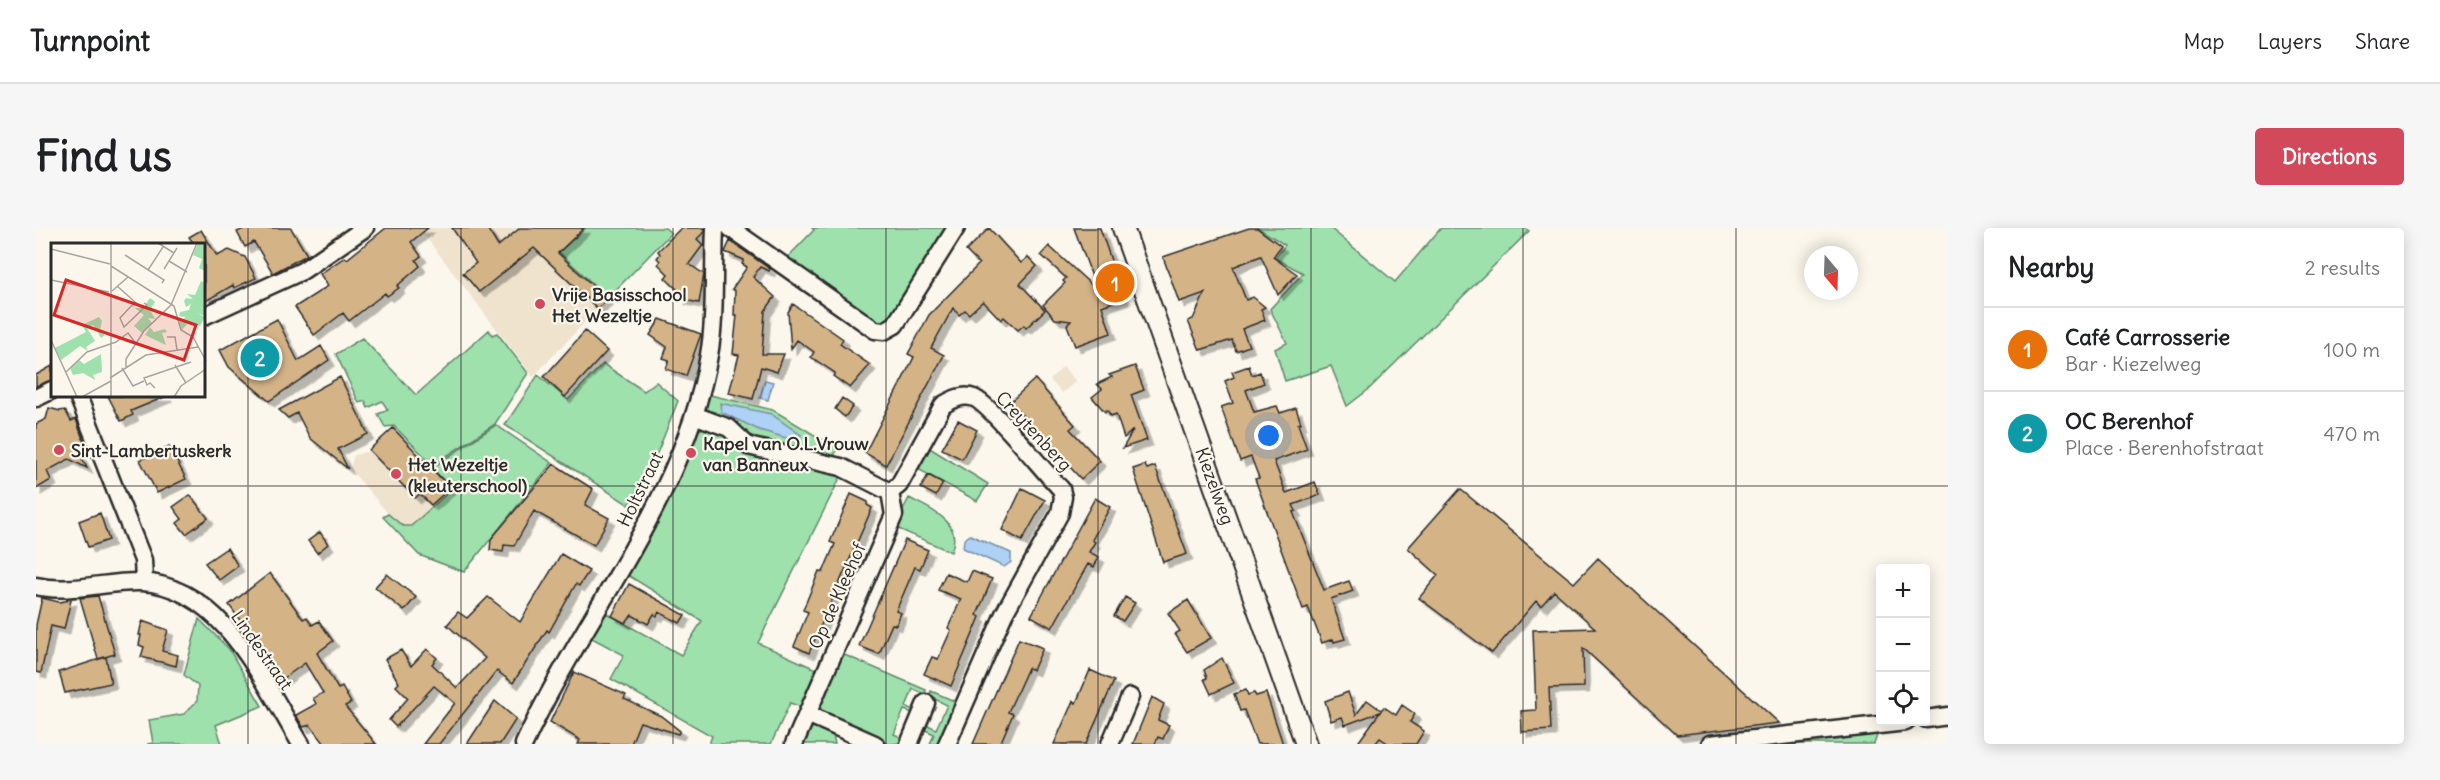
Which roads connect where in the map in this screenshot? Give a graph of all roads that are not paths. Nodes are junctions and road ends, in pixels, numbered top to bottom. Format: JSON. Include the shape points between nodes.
{"nodes":[{"id":1,"x":365,"y":228,"type":"edge"},
{"id":2,"x":715,"y":228,"type":"edge"},
{"id":3,"x":730,"y":228,"type":"edge"},
{"id":4,"x":956,"y":228,"type":"edge"},
{"id":5,"x":1122,"y":228,"type":"edge"},
{"id":6,"x":206,"y":315,"type":"edge"},
{"id":7,"x":51,"y":390,"type":"edge"},
{"id":8,"x":36,"y":398,"type":"edge"},
{"id":9,"x":79,"y":398,"type":"edge"},
{"id":10,"x":694,"y":415,"type":"junction"},
{"id":11,"x":890,"y":492,"type":"junction"},
{"id":12,"x":144,"y":582,"type":"junction"},
{"id":13,"x":36,"y":586,"type":"edge"},
{"id":14,"x":1130,"y":697,"type":"dead end"},
{"id":15,"x":926,"y":703,"type":"dead end"},
{"id":16,"x":807,"y":714,"type":"junction"},
{"id":17,"x":1948,"y":717,"type":"edge"},
{"id":18,"x":1930,"y":719,"type":"edge"},
{"id":19,"x":1876,"y":725,"type":"edge"},
{"id":20,"x":846,"y":738,"type":"edge"},
{"id":21,"x":301,"y":744,"type":"edge"},
{"id":22,"x":524,"y":744,"type":"edge"},
{"id":23,"x":794,"y":744,"type":"edge"},
{"id":24,"x":875,"y":744,"type":"edge"},
{"id":25,"x":909,"y":744,"type":"edge"},
{"id":26,"x":947,"y":744,"type":"edge"},
{"id":27,"x":1110,"y":744,"type":"edge"},
{"id":28,"x":1306,"y":744,"type":"edge"},
{"id":29,"x":1710,"y":744,"type":"edge"}],
"edges":[{"from":1,"to":6,"type":"street","via":[[302,271]]},
{"from":2,"to":10,"type":"street","name":"Holtstraat","via":[[710,354]]},
{"from":3,"to":4,"type":"street","via":[[874,330],[884,331],[895,325]]},
{"from":5,"to":28,"type":"main road","name":"Kiezelweg"},
{"from":7,"to":8,"type":"street"},
{"from":9,"to":12,"type":"street","via":[[143,560]]},
{"from":10,"to":11,"type":"street","via":[[729,428],[748,446],[841,468]]},
{"from":10,"to":22,"type":"street","name":"Holtstraat","via":[[648,522],[548,691]]},
{"from":11,"to":16,"type":"street","name":"Op de Kleehof","via":[[894,514]]},
{"from":11,"to":26,"type":"street","name":"Creytenberg","via":[[899,485],[943,405],[968,397],[985,405],[1063,496],[1060,513],[1004,614]]},
{"from":12,"to":13,"type":"street","name":"Lindestraat"},
{"from":12,"to":21,"type":"street","name":"Lindestraat","via":[[194,600],[224,624]]},
{"from":14,"to":27,"type":"street"},
{"from":15,"to":25,"type":"street"},
{"from":16,"to":20,"type":"street"},
{"from":16,"to":23,"type":"street","name":"Op de Kleehof"},
{"from":17,"to":18,"type":"street"},
{"from":19,"to":29,"type":"street"},
{"from":20,"to":24,"type":"street"}]}
